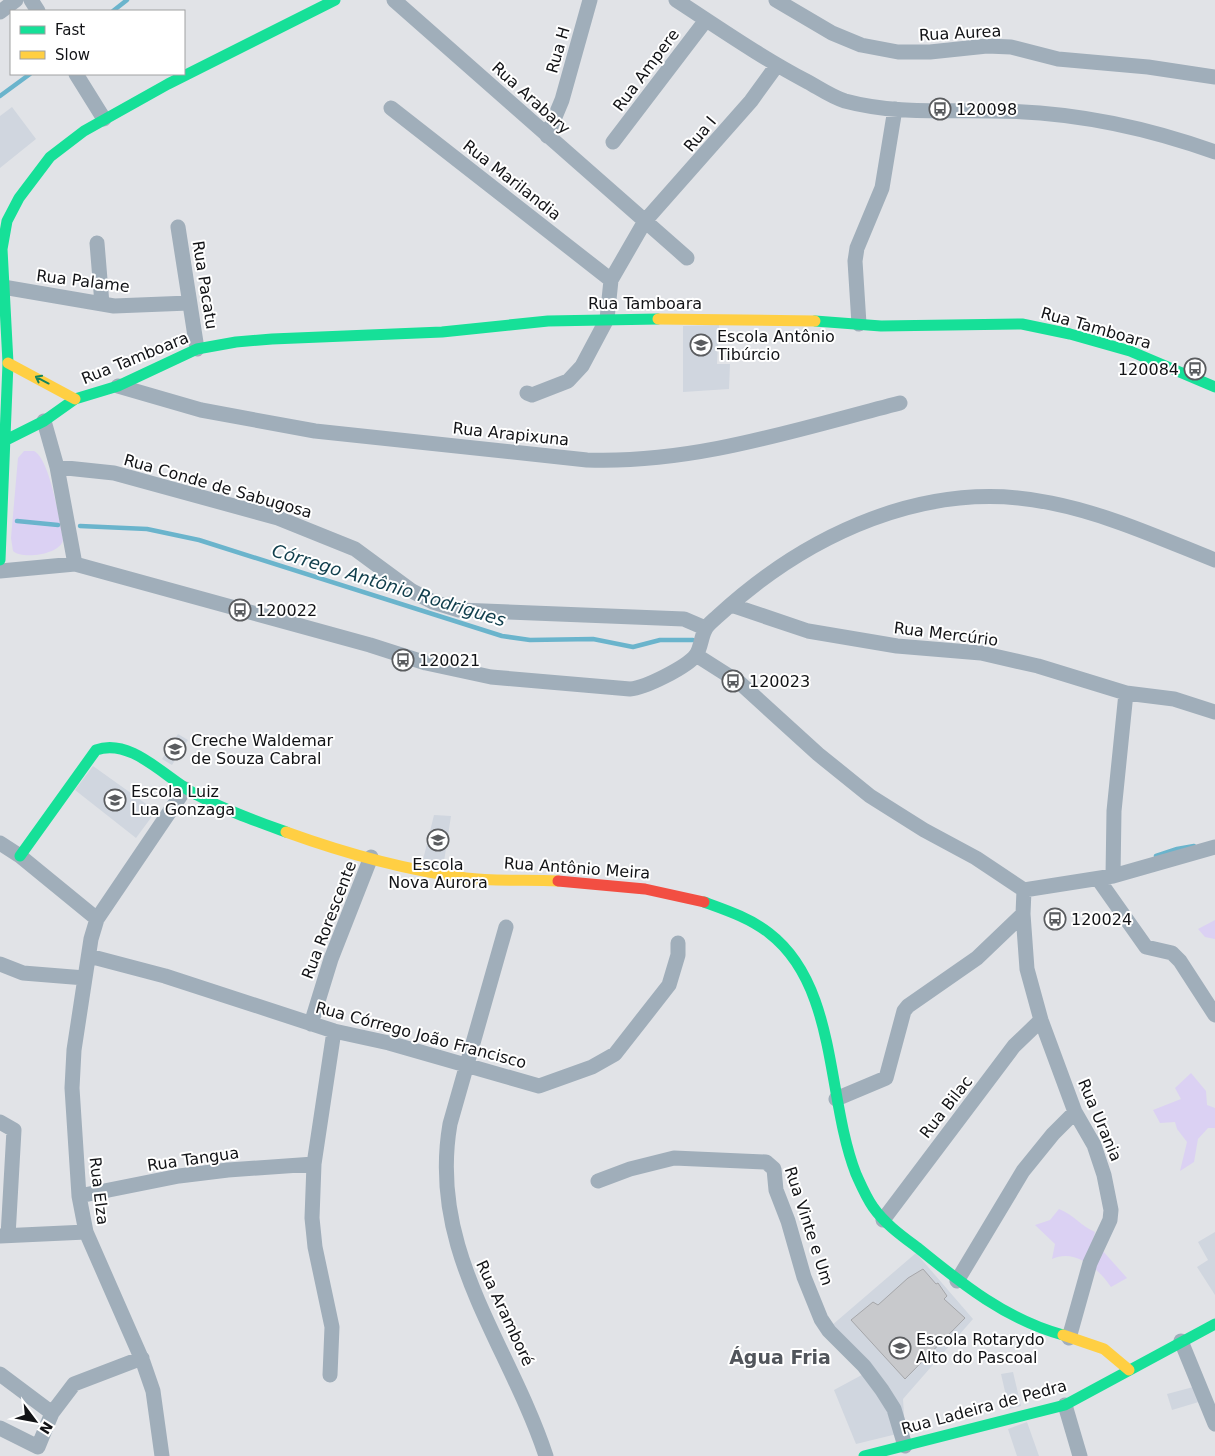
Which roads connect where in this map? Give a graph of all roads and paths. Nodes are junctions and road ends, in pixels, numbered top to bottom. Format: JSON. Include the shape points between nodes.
{"nodes":[{"id":1,"x":334,"y":0,"type":"edge"},
{"id":2,"x":394,"y":0,"type":"edge"},
{"id":3,"x":590,"y":0,"type":"edge"},
{"id":4,"x":676,"y":0,"type":"edge"},
{"id":5,"x":776,"y":0,"type":"edge"},
{"id":6,"x":706,"y":20,"type":"junction"},
{"id":7,"x":777,"y":65,"type":"junction"},
{"id":8,"x":77,"y":75,"type":"edge"},
{"id":9,"x":1215,"y":78,"type":"edge"},
{"id":10,"x":391,"y":108,"type":"dead end"},
{"id":11,"x":895,"y":109,"type":"junction"},
{"id":12,"x":104,"y":119,"type":"junction"},
{"id":13,"x":547,"y":136,"type":"junction"},
{"id":14,"x":613,"y":142,"type":"dead end"},
{"id":15,"x":1215,"y":152,"type":"edge"},
{"id":16,"x":645,"y":222,"type":"junction"},
{"id":17,"x":178,"y":227,"type":"dead end"},
{"id":18,"x":97,"y":243,"type":"dead end"},
{"id":19,"x":687,"y":258,"type":"dead end"},
{"id":20,"x":611,"y":280,"type":"junction"},
{"id":21,"x":3,"y":287,"type":"junction"},
{"id":22,"x":189,"y":303,"type":"junction"},
{"id":23,"x":102,"y":304,"type":"junction"},
{"id":24,"x":607,"y":319,"type":"junction"},
{"id":25,"x":859,"y":324,"type":"junction"},
{"id":26,"x":197,"y":349,"type":"junction"},
{"id":27,"x":8,"y":363,"type":"junction"},
{"id":28,"x":118,"y":386,"type":"junction"},
{"id":29,"x":1215,"y":387,"type":"edge"},
{"id":30,"x":527,"y":393,"type":"dead end"},
{"id":31,"x":75,"y":399,"type":"junction"},
{"id":32,"x":900,"y":403,"type":"dead end"},
{"id":33,"x":44,"y":421,"type":"junction"},
{"id":34,"x":4,"y":432,"type":"edge"},
{"id":35,"x":57,"y":466,"type":"junction"},
{"id":36,"x":0,"y":560,"type":"edge"},
{"id":37,"x":1215,"y":560,"type":"edge"},
{"id":38,"x":76,"y":564,"type":"junction"},
{"id":39,"x":0,"y":571,"type":"edge"},
{"id":40,"x":731,"y":605,"type":"junction"},
{"id":41,"x":705,"y":628,"type":"junction"},
{"id":42,"x":696,"y":655,"type":"junction"},
{"id":43,"x":1126,"y":693,"type":"junction"},
{"id":44,"x":1215,"y":712,"type":"edge"},
{"id":45,"x":185,"y":789,"type":"junction"},
{"id":46,"x":0,"y":842,"type":"edge"},
{"id":47,"x":1215,"y":847,"type":"edge"},
{"id":48,"x":20,"y":856,"type":"junction"},
{"id":49,"x":372,"y":857,"type":"junction"},
{"id":50,"x":1105,"y":878,"type":"junction"},
{"id":51,"x":1024,"y":890,"type":"junction"},
{"id":52,"x":1023,"y":914,"type":"junction"},
{"id":53,"x":97,"y":919,"type":"junction"},
{"id":54,"x":506,"y":927,"type":"dead end"},
{"id":55,"x":678,"y":943,"type":"dead end"},
{"id":56,"x":89,"y":956,"type":"junction"},
{"id":57,"x":0,"y":964,"type":"edge"},
{"id":58,"x":85,"y":978,"type":"junction"},
{"id":59,"x":1215,"y":1015,"type":"edge"},
{"id":60,"x":1041,"y":1020,"type":"junction"},
{"id":61,"x":311,"y":1024,"type":"junction"},
{"id":62,"x":334,"y":1031,"type":"junction"},
{"id":63,"x":467,"y":1064,"type":"junction"},
{"id":64,"x":836,"y":1099,"type":"junction"},
{"id":65,"x":1075,"y":1112,"type":"junction"},
{"id":66,"x":0,"y":1122,"type":"edge"},
{"id":67,"x":314,"y":1164,"type":"junction"},
{"id":68,"x":598,"y":1181,"type":"dead end"},
{"id":69,"x":79,"y":1196,"type":"junction"},
{"id":70,"x":883,"y":1220,"type":"junction"},
{"id":71,"x":86,"y":1232,"type":"junction"},
{"id":72,"x":4,"y":1236,"type":"edge"},
{"id":73,"x":957,"y":1281,"type":"junction"},
{"id":74,"x":1215,"y":1324,"type":"edge"},
{"id":75,"x":1070,"y":1338,"type":"junction"},
{"id":76,"x":1181,"y":1341,"type":"junction"},
{"id":77,"x":142,"y":1358,"type":"junction"},
{"id":78,"x":1129,"y":1370,"type":"junction"},
{"id":79,"x":0,"y":1374,"type":"edge"},
{"id":80,"x":330,"y":1375,"type":"dead end"},
{"id":81,"x":1065,"y":1405,"type":"junction"},
{"id":82,"x":52,"y":1413,"type":"junction"},
{"id":83,"x":1215,"y":1424,"type":"edge"},
{"id":84,"x":0,"y":1428,"type":"edge"},
{"id":85,"x":905,"y":1446,"type":"junction"},
{"id":86,"x":162,"y":1456,"type":"edge"},
{"id":87,"x":546,"y":1456,"type":"edge"},
{"id":88,"x":864,"y":1456,"type":"edge"},
{"id":89,"x":1080,"y":1456,"type":"edge"}],
"edges":[{"from":1,"to":12,"type":"street"},
{"from":2,"to":13,"type":"street","name":"Rua Arabary"},
{"from":3,"to":13,"type":"street","name":"Rua H","via":[[562,100]]},
{"from":4,"to":6,"type":"street"},
{"from":5,"to":9,"type":"street","name":"Rua Aurea","via":[[832,33],[861,45],[898,52],[1011,47],[1058,59],[1148,67]]},
{"from":6,"to":7,"type":"street"},
{"from":6,"to":14,"type":"street","name":"Rua Ampere"},
{"from":7,"to":11,"type":"street","via":[[842,100]]},
{"from":7,"to":16,"type":"street","name":"Rua I","via":[[751,101]]},
{"from":8,"to":12,"type":"street"},
{"from":10,"to":20,"type":"street","name":"Rua Marilandia"},
{"from":11,"to":15,"type":"street","via":[[993,111],[1102,122]]},
{"from":11,"to":25,"type":"street","via":[[882,188],[857,248]]},
{"from":12,"to":21,"type":"street","via":[[50,157],[19,198],[7,221],[2,249]]},
{"from":13,"to":16,"type":"street","name":"Rua Arabary"},
{"from":16,"to":19,"type":"street","name":"Rua Arabary"},
{"from":16,"to":20,"type":"street","name":"Rua I"},
{"from":17,"to":22,"type":"street","name":"Rua Pacatu"},
{"from":18,"to":23,"type":"street"},
{"from":20,"to":24,"type":"street"},
{"from":21,"to":23,"type":"street","name":"Rua Palame"},
{"from":21,"to":27,"type":"street"},
{"from":22,"to":23,"type":"street","name":"Rua Palame"},
{"from":22,"to":26,"type":"street","name":"Rua Pacatu"},
{"from":24,"to":25,"type":"street","name":"Rua Tamboara"},
{"from":24,"to":26,"type":"street","name":"Rua Tamboara","via":[[548,321],[442,332],[272,339]]},
{"from":24,"to":30,"type":"street","via":[[586,358],[568,381],[532,395]]},
{"from":25,"to":29,"type":"street","name":"Rua Tamboara","via":[[946,327],[1022,324],[1130,352]]},
{"from":26,"to":28,"type":"street","name":"Rua Tamboara"},
{"from":31,"to":27,"type":"street","name":"Rua Tamboara","one_way":true},
{"from":27,"to":34,"type":"street"},
{"from":28,"to":31,"type":"street","name":"Rua Tamboara"},
{"from":28,"to":32,"type":"street","name":"Rua Arapixuna","via":[[201,410],[315,431],[623,461],[690,454]]},
{"from":31,"to":33,"type":"street","name":"Rua Tamboara"},
{"from":33,"to":34,"type":"street","name":"Rua Tamboara"},
{"from":33,"to":35,"type":"street"},
{"from":34,"to":36,"type":"street"},
{"from":35,"to":38,"type":"street"},
{"from":35,"to":41,"type":"street","name":"Rua Conde de Sabugosa","via":[[114,473],[278,518],[354,549],[412,591],[458,610],[684,619]]},
{"from":37,"to":40,"type":"street","via":[[1051,502],[982,495],[905,508],[840,530],[792,558]]},
{"from":38,"to":39,"type":"street"},
{"from":38,"to":42,"type":"street","via":[[426,663],[491,677],[640,688]]},
{"from":40,"to":41,"type":"street"},
{"from":40,"to":43,"type":"street","name":"Rua Mercúrio","via":[[808,631],[897,646],[981,653],[1038,666]]},
{"from":41,"to":42,"type":"street"},
{"from":42,"to":51,"type":"street","via":[[740,683],[870,796]]},
{"from":43,"to":44,"type":"street","name":"Rua Mercúrio","via":[[1174,699]]},
{"from":43,"to":50,"type":"street"},
{"from":45,"to":48,"type":"street","name":"Rua Antônio Meira","via":[[122,747],[103,745],[96,750]]},
{"from":45,"to":49,"type":"street","name":"Rua Antônio Meira","via":[[247,819]]},
{"from":45,"to":53,"type":"street"},
{"from":46,"to":48,"type":"street"},
{"from":47,"to":50,"type":"street"},
{"from":48,"to":53,"type":"street"},
{"from":49,"to":61,"type":"street","name":"Rua Rorescente","via":[[331,959]]},
{"from":49,"to":64,"type":"street","name":"Rua Antônio Meira","via":[[468,878],[636,886],[680,894],[741,916],[778,939],[802,969],[820,1016]]},
{"from":50,"to":51,"type":"street"},
{"from":50,"to":59,"type":"street","via":[[1146,947],[1172,953]]},
{"from":51,"to":52,"type":"street","name":"Rua Urania"},
{"from":52,"to":60,"type":"street","name":"Rua Urania","via":[[1027,969]]},
{"from":52,"to":64,"type":"street","via":[[977,958],[908,1006],[886,1078]]},
{"from":53,"to":56,"type":"street","name":"Rua Elza"},
{"from":54,"to":63,"type":"street","name":"Rua Aramboré"},
{"from":55,"to":63,"type":"street","name":"Rua Córrego João Francisco","via":[[678,955],[669,985],[632,1036],[616,1054],[602,1063],[539,1086]]},
{"from":56,"to":58,"type":"street","name":"Rua Elza"},
{"from":56,"to":61,"type":"street","name":"Rua Córrego João Francisco","via":[[165,976]]},
{"from":57,"to":58,"type":"street","via":[[23,973]]},
{"from":58,"to":69,"type":"street","name":"Rua Elza","via":[[72,1088]]},
{"from":60,"to":65,"type":"street","name":"Rua Urania"},
{"from":60,"to":70,"type":"street","name":"Rua Bilac","via":[[1014,1046]]},
{"from":61,"to":62,"type":"street","name":"Rua Córrego João Francisco"},
{"from":62,"to":63,"type":"street","name":"Rua Córrego João Francisco"},
{"from":62,"to":67,"type":"street"},
{"from":63,"to":87,"type":"street","name":"Rua Aramboré","via":[[445,1151],[449,1213],[472,1291],[526,1400]]},
{"from":64,"to":70,"type":"street","name":"Rua Antônio Meira","via":[[849,1153],[867,1198]]},
{"from":65,"to":73,"type":"street","via":[[1023,1171]]},
{"from":65,"to":75,"type":"street","name":"Rua Urania","via":[[1094,1145],[1111,1210],[1110,1220],[1090,1263]]},
{"from":66,"to":72,"type":"street","via":[[14,1130]]},
{"from":67,"to":69,"type":"street","name":"Rua Tangua","via":[[186,1176]]},
{"from":67,"to":80,"type":"street","via":[[312,1218],[332,1327]]},
{"from":68,"to":85,"type":"street","name":"Rua Vinte e Um","via":[[674,1158],[771,1164],[804,1278],[821,1319],[882,1390],[894,1409]]},
{"from":69,"to":71,"type":"street","name":"Rua Elza"},
{"from":70,"to":73,"type":"street","name":"Rua Antônio Meira"},
{"from":71,"to":72,"type":"street"},
{"from":71,"to":77,"type":"street","name":"Rua Elza"},
{"from":73,"to":75,"type":"street","name":"Rua Antônio Meira","via":[[1027,1324]]},
{"from":74,"to":76,"type":"street","name":"Rua Ladeira de Pedra"},
{"from":75,"to":78,"type":"street","name":"Rua Antônio Meira","via":[[1104,1349]]},
{"from":76,"to":78,"type":"street","name":"Rua Ladeira de Pedra"},
{"from":76,"to":83,"type":"street"},
{"from":77,"to":82,"type":"street","via":[[74,1384]]},
{"from":77,"to":86,"type":"street","name":"Rua Elza","via":[[153,1391]]},
{"from":78,"to":81,"type":"street","name":"Rua Ladeira de Pedra"},
{"from":79,"to":82,"type":"street"},
{"from":81,"to":85,"type":"street","name":"Rua Ladeira de Pedra"},
{"from":81,"to":89,"type":"street"},
{"from":82,"to":84,"type":"street","via":[[38,1447]]},
{"from":85,"to":88,"type":"street","name":"Rua Ladeira de Pedra"}]}
